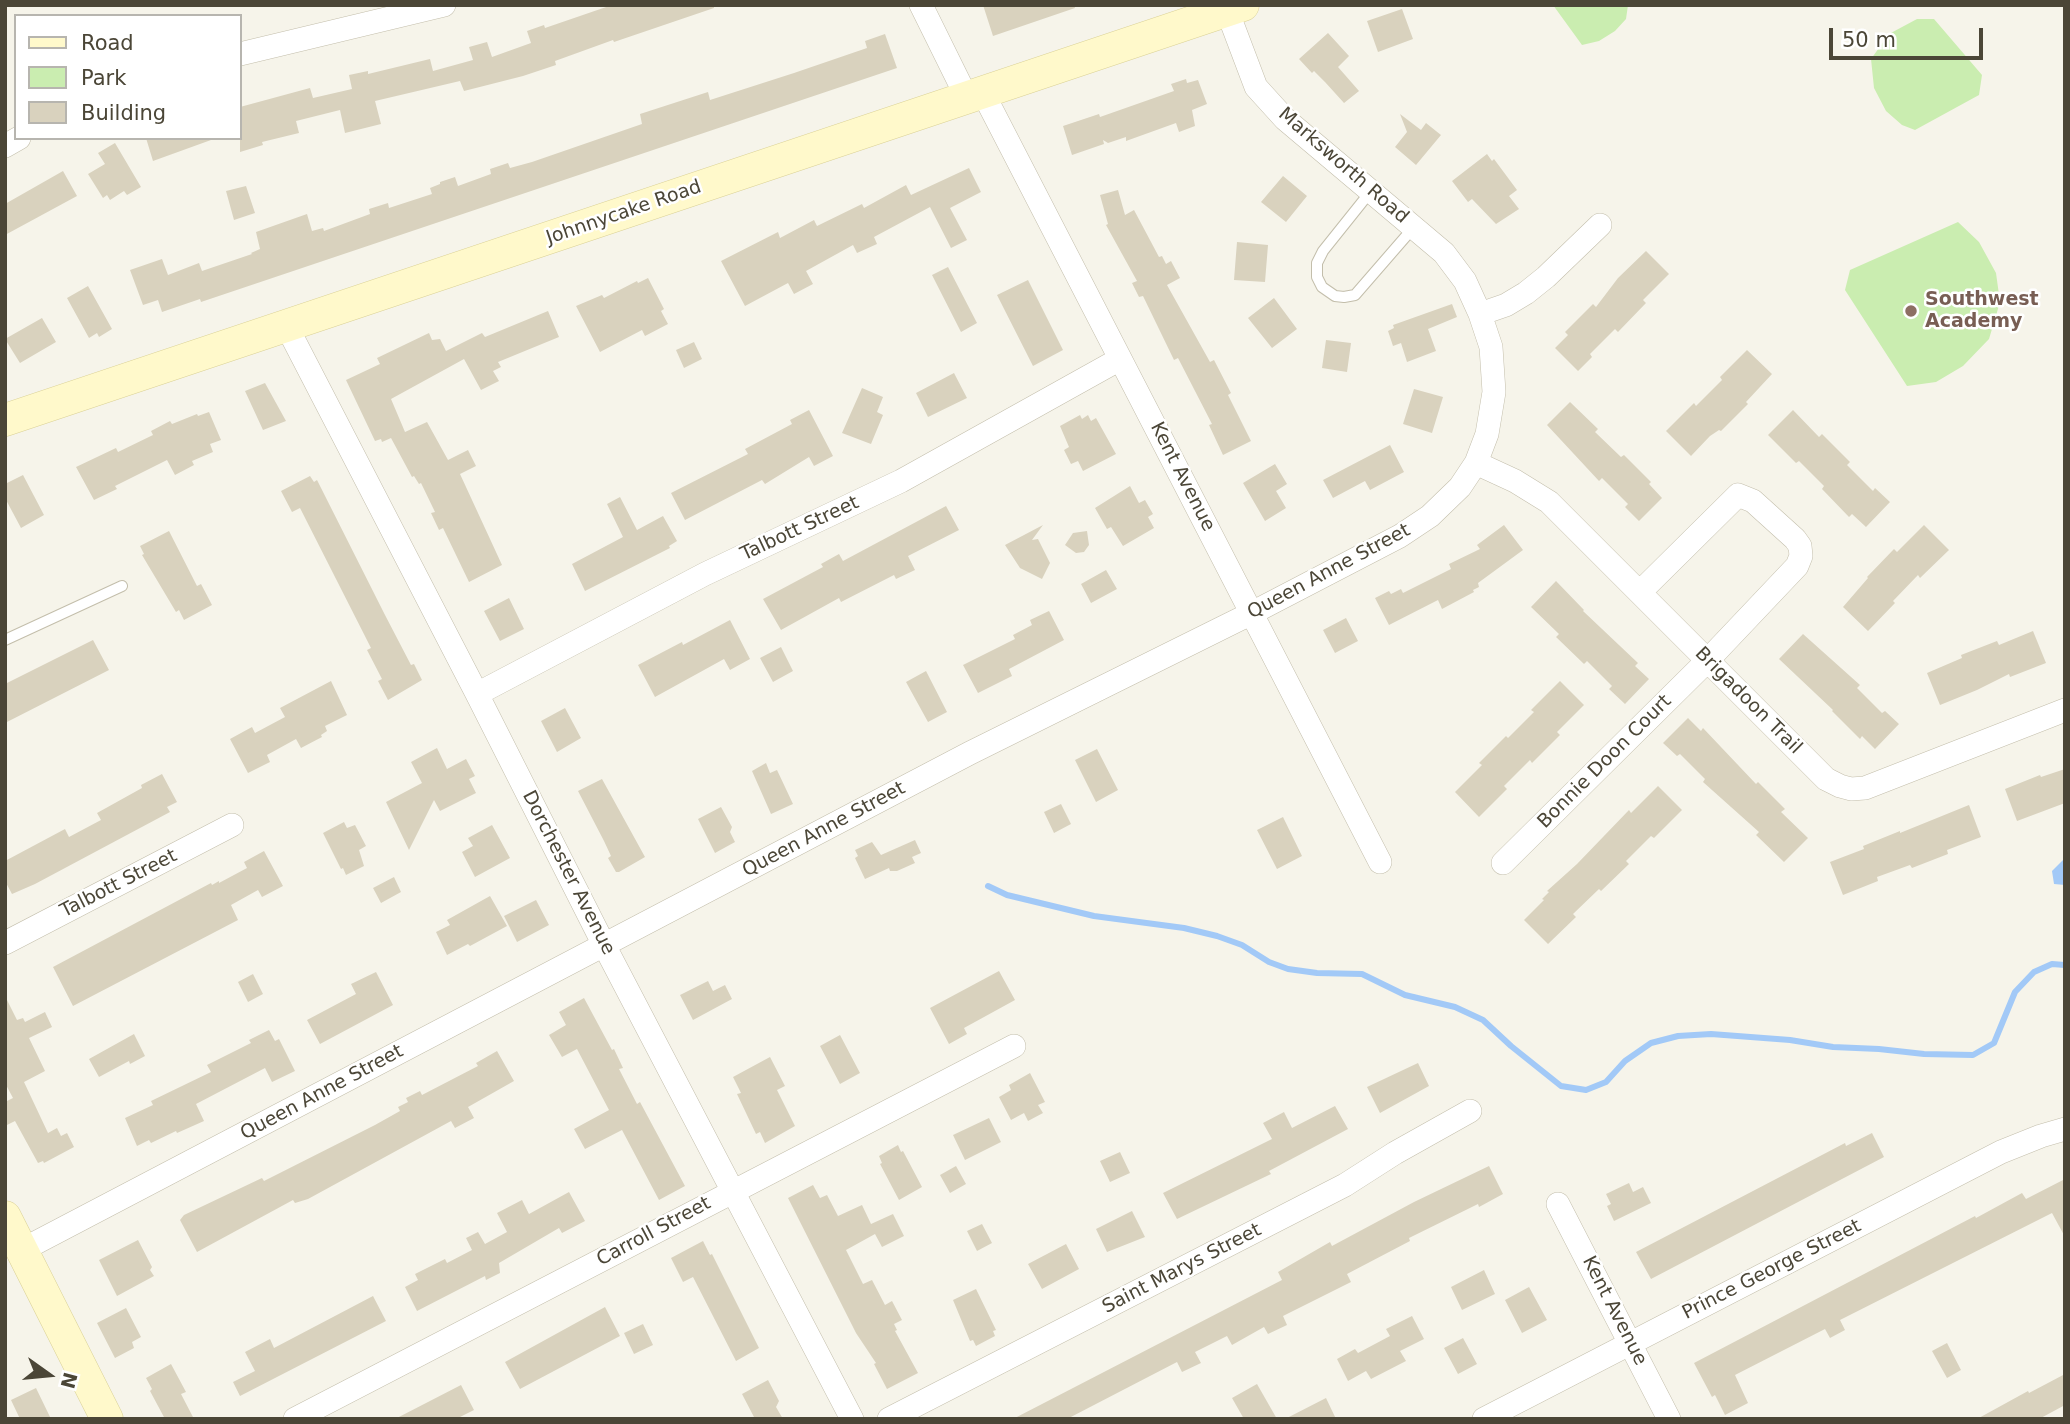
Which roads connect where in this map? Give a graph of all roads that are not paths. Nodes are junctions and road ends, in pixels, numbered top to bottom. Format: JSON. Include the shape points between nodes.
{"nodes":[{"id":1,"x":444,"y":5,"type":"edge"},
{"id":2,"x":921,"y":5,"type":"edge"},
{"id":3,"x":1232,"y":7,"type":"edge"},
{"id":4,"x":242,"y":54,"type":"edge"},
{"id":5,"x":975,"y":95,"type":"junction"},
{"id":6,"x":1370,"y":191,"type":"junction"},
{"id":7,"x":1600,"y":225,"type":"dead end"},
{"id":8,"x":1414,"y":227,"type":"junction"},
{"id":9,"x":1480,"y":314,"type":"junction"},
{"id":10,"x":286,"y":327,"type":"junction"},
{"id":11,"x":1120,"y":359,"type":"junction"},
{"id":12,"x":5,"y":420,"type":"edge"},
{"id":13,"x":1476,"y":463,"type":"junction"},
{"id":14,"x":122,"y":586,"type":"dead end"},
{"id":15,"x":1640,"y":592,"type":"junction"},
{"id":16,"x":1252,"y":613,"type":"junction"},
{"id":17,"x":5,"y":640,"type":"edge"},
{"id":18,"x":1707,"y":661,"type":"junction"},
{"id":19,"x":477,"y":694,"type":"junction"},
{"id":20,"x":2065,"y":710,"type":"edge"},
{"id":21,"x":232,"y":825,"type":"dead end"},
{"id":22,"x":1380,"y":862,"type":"dead end"},
{"id":23,"x":1503,"y":863,"type":"dead end"},
{"id":24,"x":5,"y":943,"type":"edge"},
{"id":25,"x":604,"y":945,"type":"junction"},
{"id":26,"x":1014,"y":1046,"type":"dead end"},
{"id":27,"x":1470,"y":1111,"type":"dead end"},
{"id":28,"x":2065,"y":1129,"type":"edge"},
{"id":29,"x":732,"y":1190,"type":"junction"},
{"id":30,"x":1558,"y":1204,"type":"dead end"},
{"id":31,"x":5,"y":1217,"type":"edge"},
{"id":32,"x":22,"y":1250,"type":"junction"},
{"id":33,"x":1630,"y":1343,"type":"junction"},
{"id":34,"x":107,"y":1419,"type":"edge"},
{"id":35,"x":295,"y":1419,"type":"edge"},
{"id":36,"x":852,"y":1419,"type":"edge"},
{"id":37,"x":889,"y":1419,"type":"edge"},
{"id":38,"x":1484,"y":1419,"type":"edge"},
{"id":39,"x":1669,"y":1419,"type":"edge"}],
"edges":[{"from":1,"to":4,"type":"street"},
{"from":2,"to":5,"type":"street","name":"Kent Avenue"},
{"from":3,"to":5,"type":"main road","name":"Johnnycake Road"},
{"from":3,"to":6,"type":"street","name":"Marksworth Road","via":[[1256,87],[1285,119]]},
{"from":5,"to":10,"type":"main road","name":"Johnnycake Road"},
{"from":5,"to":11,"type":"street","name":"Kent Avenue"},
{"from":6,"to":8,"type":"street","name":"Marksworth Road"},
{"from":6,"to":8,"type":"lane","via":[[1317,263],[1322,287],[1335,296],[1355,295]]},
{"from":7,"to":9,"type":"street","via":[[1526,293]]},
{"from":8,"to":9,"type":"street","name":"Marksworth Road","via":[[1444,253],[1465,281]]},
{"from":9,"to":13,"type":"street","name":"Queen Anne Street","via":[[1490,347],[1494,392],[1487,434]]},
{"from":10,"to":12,"type":"main road","name":"Johnnycake Road"},
{"from":10,"to":19,"type":"street","name":"Dorchester Avenue"},
{"from":11,"to":16,"type":"street","name":"Kent Avenue"},
{"from":11,"to":19,"type":"street","name":"Talbott Street","via":[[901,481],[705,574]]},
{"from":13,"to":15,"type":"street","name":"Brigadoon Trail","via":[[1549,502]]},
{"from":13,"to":16,"type":"street","name":"Queen Anne Street","via":[[1461,487],[1400,537]]},
{"from":14,"to":17,"type":"lane"},
{"from":15,"to":18,"type":"street","name":"Brigadoon Trail"},
{"from":15,"to":18,"type":"street","name":"Bonnie Doon Court","via":[[1738,495],[1754,500],[1795,539],[1801,556],[1797,566]]},
{"from":16,"to":22,"type":"street","name":"Kent Avenue"},
{"from":16,"to":25,"type":"street","name":"Queen Anne Street","via":[[970,753]]},
{"from":18,"to":20,"type":"street","name":"Brigadoon Trail","via":[[1826,779],[1852,789],[1865,788]]},
{"from":18,"to":23,"type":"street","name":"Bonnie Doon Court"},
{"from":19,"to":25,"type":"street","name":"Dorchester Avenue"},
{"from":21,"to":24,"type":"street","name":"Talbott Street"},
{"from":25,"to":29,"type":"street","name":"Dorchester Avenue"},
{"from":25,"to":32,"type":"street","name":"Queen Anne Street"},
{"from":26,"to":29,"type":"street","name":"Carroll Street"},
{"from":27,"to":37,"type":"street","name":"Saint Marys Street","via":[[1345,1185]]},
{"from":28,"to":33,"type":"street","name":"Prince George Street","via":[[2001,1152]]},
{"from":29,"to":35,"type":"street","name":"Carroll Street"},
{"from":29,"to":36,"type":"street","name":"Dorchester Avenue"},
{"from":30,"to":33,"type":"street","name":"Kent Avenue"},
{"from":31,"to":32,"type":"main road"},
{"from":32,"to":34,"type":"main road"},
{"from":33,"to":38,"type":"street","name":"Prince George Street"},
{"from":33,"to":39,"type":"street","name":"Kent Avenue"}]}
